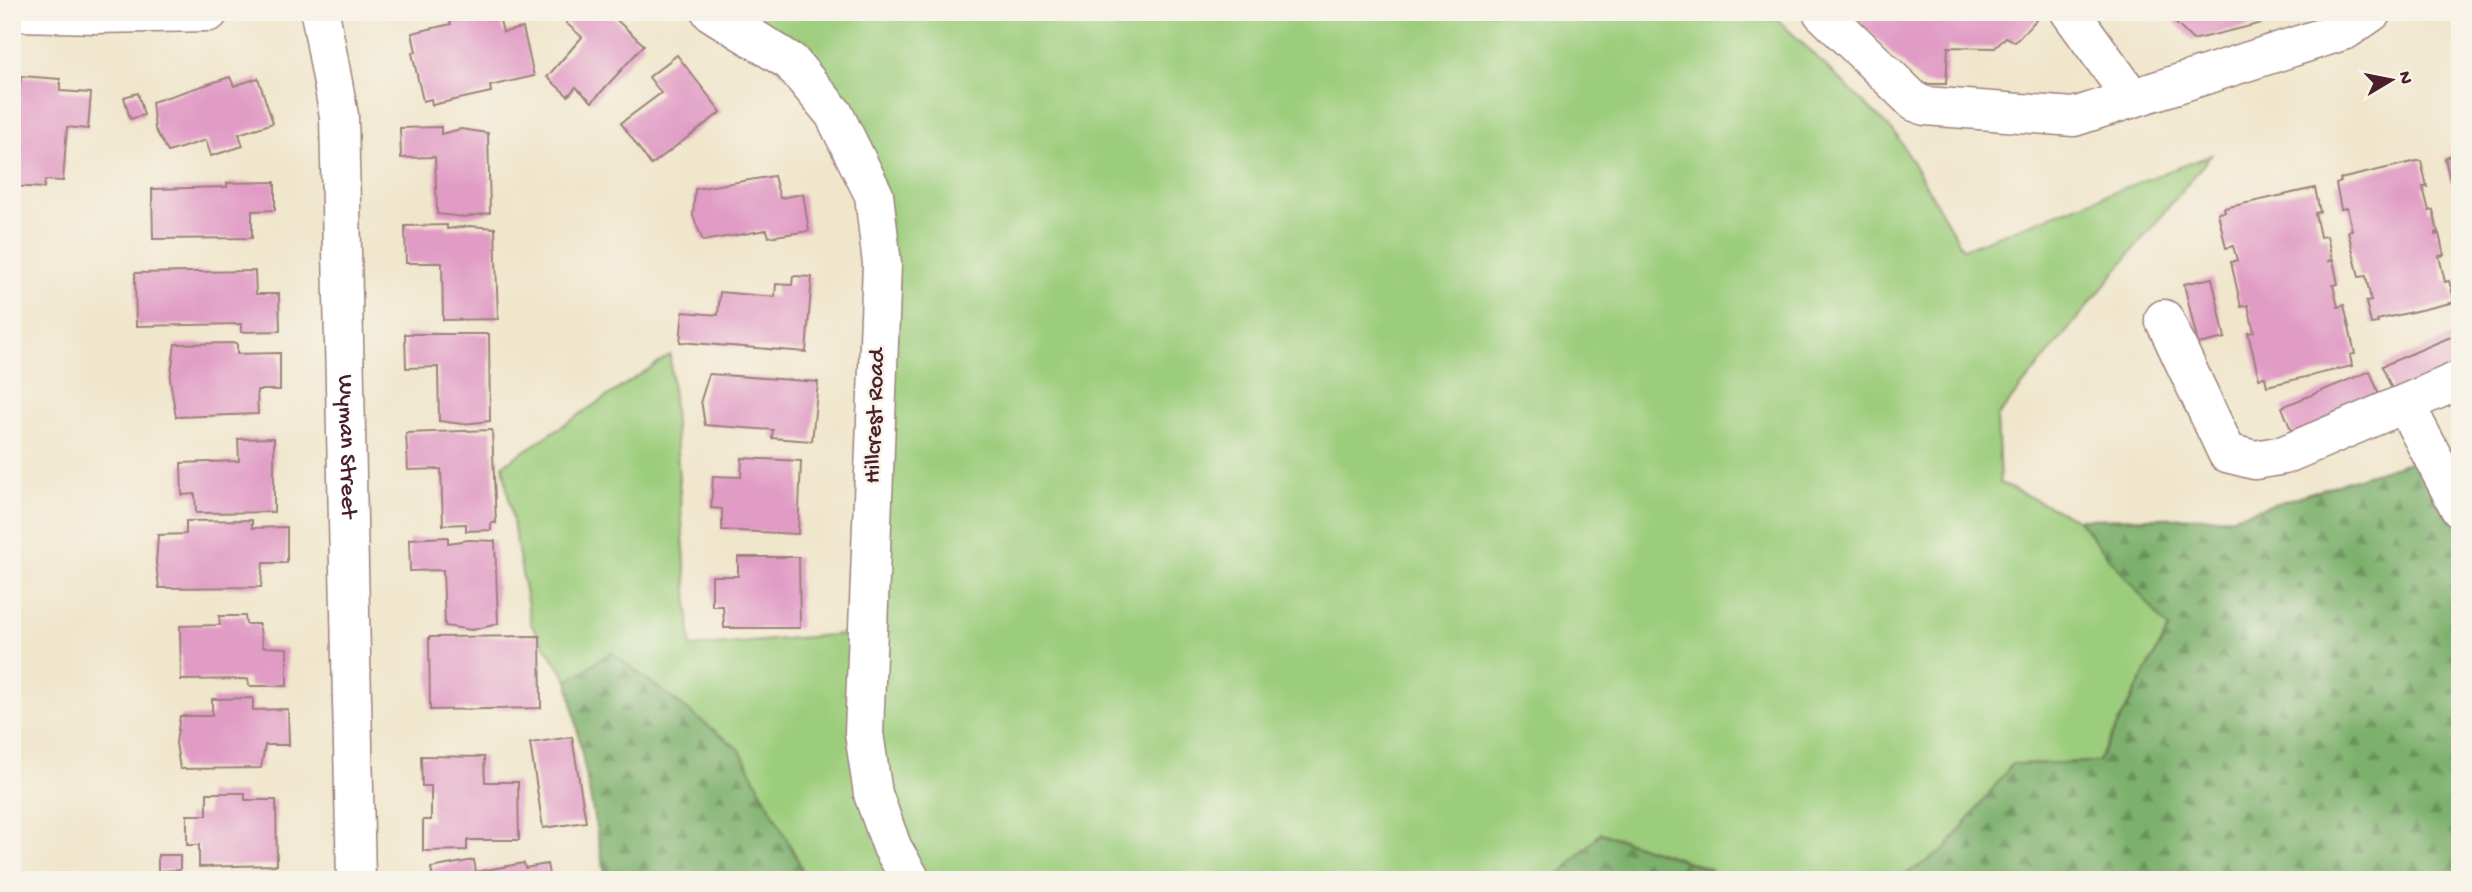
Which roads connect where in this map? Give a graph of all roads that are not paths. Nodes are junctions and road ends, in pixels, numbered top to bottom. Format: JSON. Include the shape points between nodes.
{"nodes":[{"id":1,"x":21,"y":12,"type":"edge"},
{"id":2,"x":209,"y":12,"type":"edge"},
{"id":3,"x":320,"y":12,"type":"edge"},
{"id":4,"x":711,"y":12,"type":"edge"},
{"id":5,"x":1822,"y":12,"type":"edge"},
{"id":6,"x":2070,"y":12,"type":"edge"},
{"id":7,"x":2372,"y":12,"type":"edge"},
{"id":8,"x":2132,"y":99,"type":"junction"},
{"id":9,"x":2164,"y":319,"type":"dead end"},
{"id":10,"x":2460,"y":380,"type":"edge"},
{"id":11,"x":2404,"y":404,"type":"junction"},
{"id":12,"x":2460,"y":509,"type":"edge"},
{"id":13,"x":356,"y":880,"type":"edge"},
{"id":14,"x":911,"y":880,"type":"edge"}],
"edges":[{"from":1,"to":2,"type":"street"},
{"from":3,"to":13,"type":"street","name":"Wyman Street","via":[[339,116]]},
{"from":4,"to":14,"type":"street","name":"Hillcrest Road","via":[[791,62],[834,114],[874,195],[881,264],[864,733],[873,794],[892,847]]},
{"from":5,"to":8,"type":"street","via":[[1915,102],[1925,106],[2074,117]]},
{"from":6,"to":8,"type":"street"},
{"from":7,"to":8,"type":"street","via":[[2346,30]]},
{"from":9,"to":11,"type":"street","via":[[2227,453],[2255,460],[2284,455]]},
{"from":10,"to":11,"type":"street"},
{"from":11,"to":12,"type":"street"}]}
